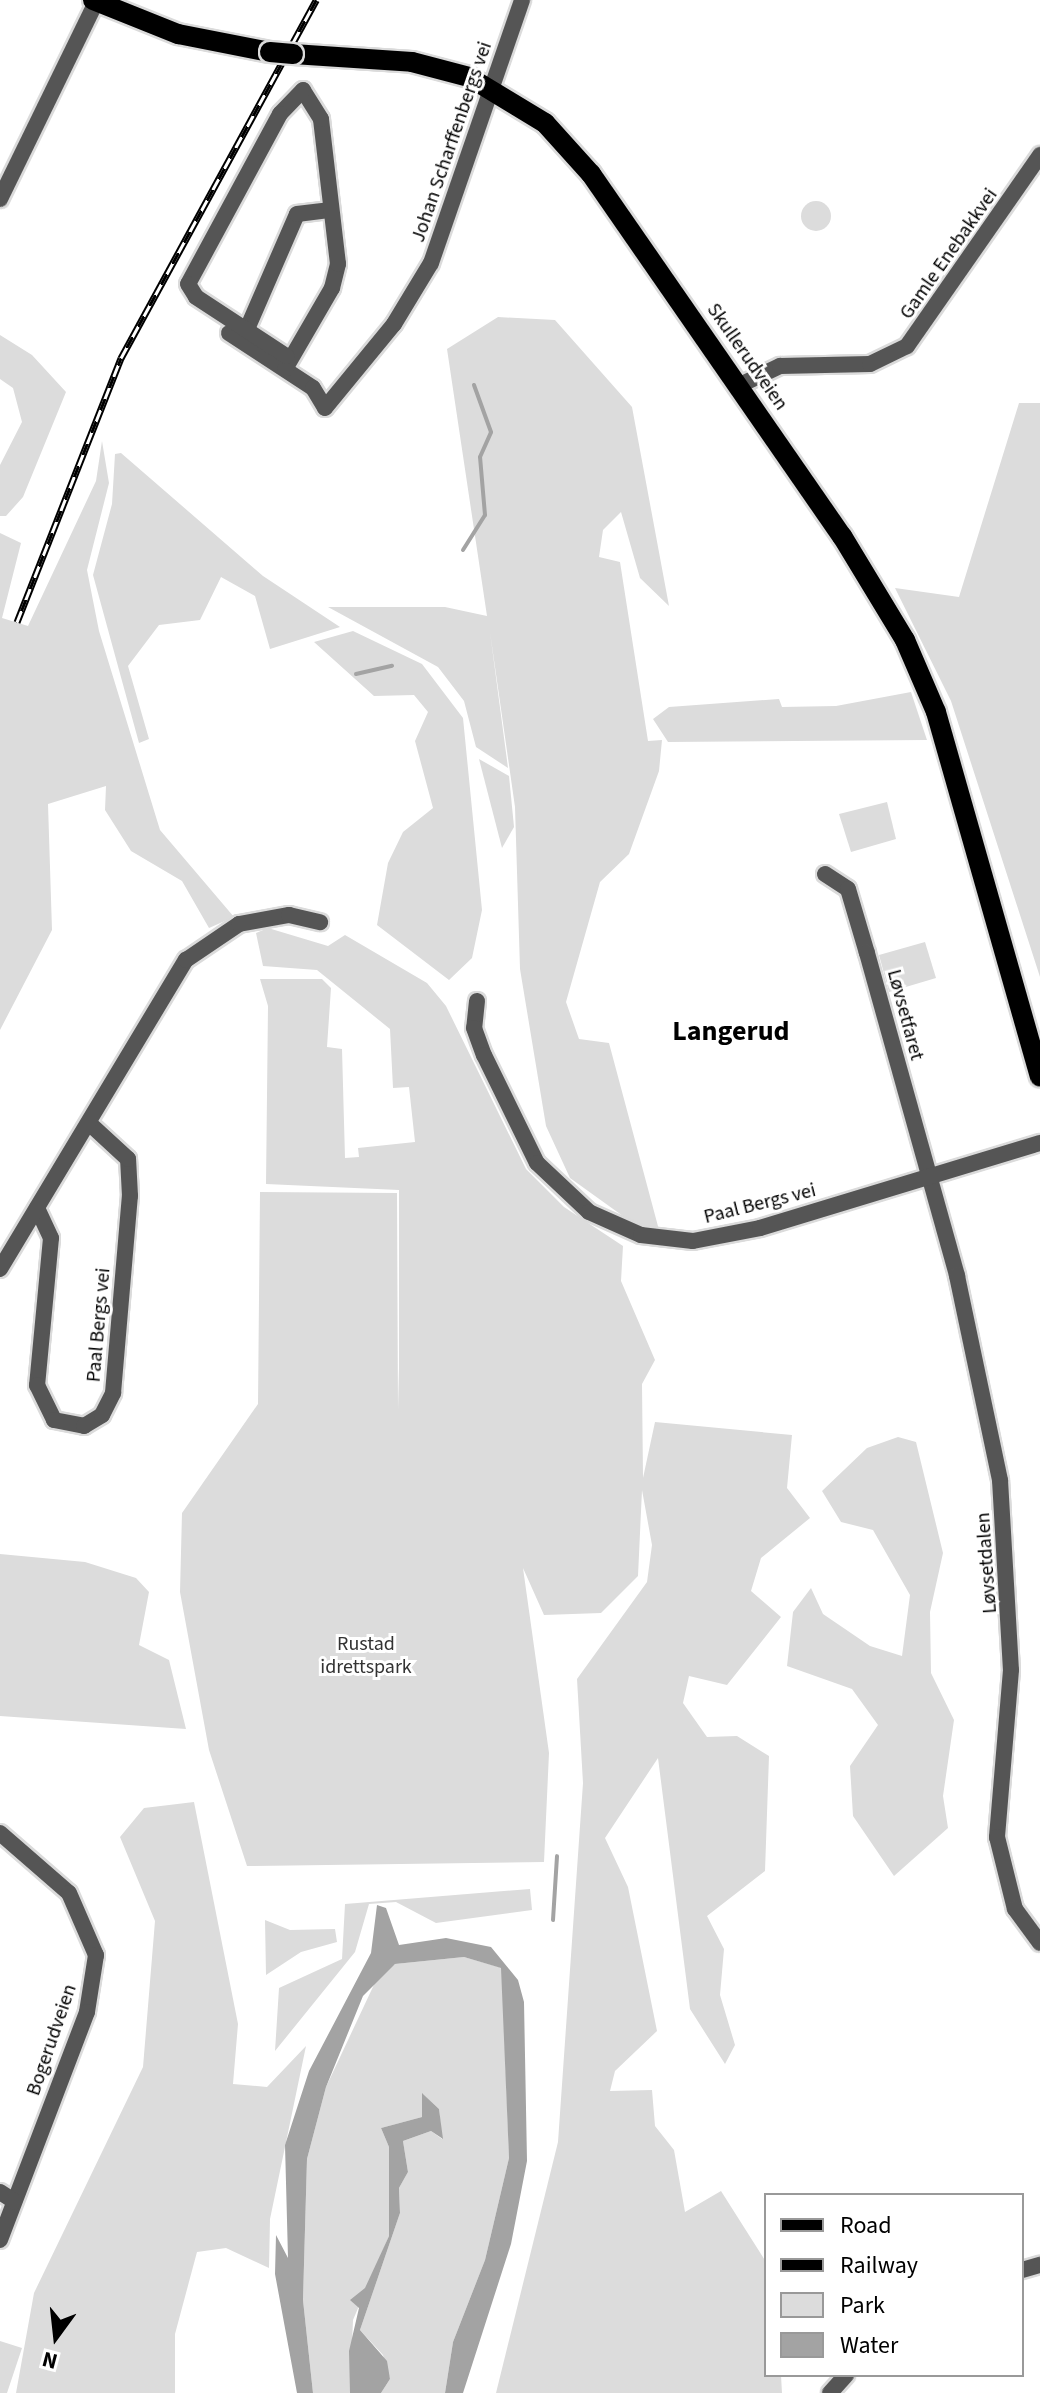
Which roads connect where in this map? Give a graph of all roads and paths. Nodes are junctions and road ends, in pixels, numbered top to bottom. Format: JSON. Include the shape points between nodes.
{"nodes":[{"id":1,"x":522,"y":0,"type":"edge"},
{"id":2,"x":94,"y":1,"type":"edge"},
{"id":3,"x":493,"y":88,"type":"junction"},
{"id":4,"x":1040,"y":155,"type":"edge"},
{"id":5,"x":0,"y":199,"type":"edge"},
{"id":6,"x":331,"y":210,"type":"junction"},
{"id":7,"x":247,"y":329,"type":"junction"},
{"id":8,"x":229,"y":333,"type":"dead end"},
{"id":9,"x":285,"y":362,"type":"junction"},
{"id":10,"x":738,"y":386,"type":"junction"},
{"id":11,"x":825,"y":874,"type":"dead end"},
{"id":12,"x":320,"y":922,"type":"dead end"},
{"id":13,"x":477,"y":1001,"type":"dead end"},
{"id":14,"x":1040,"y":1076,"type":"edge"},
{"id":15,"x":89,"y":1123,"type":"junction"},
{"id":16,"x":1040,"y":1143,"type":"edge"},
{"id":17,"x":930,"y":1178,"type":"junction"},
{"id":18,"x":37,"y":1208,"type":"junction"},
{"id":19,"x":0,"y":1269,"type":"edge"},
{"id":20,"x":0,"y":1833,"type":"edge"},
{"id":21,"x":1040,"y":1943,"type":"edge"},
{"id":22,"x":7,"y":2196,"type":"edge"},
{"id":23,"x":0,"y":2240,"type":"edge"},
{"id":24,"x":844,"y":2377,"type":"edge"},
{"id":25,"x":830,"y":2393,"type":"edge"}],
"edges":[{"from":1,"to":3,"type":"street","name":"Johan Scharffenbergs vei"},
{"from":2,"to":3,"type":"main road","name":"Skullerudveien","bridge":true,"via":[[178,34],[270,52],[412,62]]},
{"from":2,"to":5,"type":"street","name":"Skullerudveien"},
{"from":3,"to":9,"type":"street","name":"Johan Scharffenbergs vei","via":[[431,263],[394,324],[325,408],[316,390]]},
{"from":3,"to":10,"type":"main road","name":"Skullerudveien","via":[[545,123],[582,162]]},
{"from":4,"to":10,"type":"street","name":"Gamle Enebakkvei","via":[[907,346],[870,364],[780,366]]},
{"from":6,"to":7,"type":"street","via":[[297,214]]},
{"from":6,"to":7,"type":"street","via":[[321,119],[313,99],[298,90],[189,279],[196,297]]},
{"from":6,"to":9,"type":"street","via":[[338,264],[332,288]]},
{"from":7,"to":9,"type":"street"},
{"from":8,"to":9,"type":"street"},
{"from":10,"to":14,"type":"main road","name":"Skullerudveien","via":[[870,578],[923,678]]},
{"from":11,"to":17,"type":"street","name":"Løvsetfaret","via":[[848,889]]},
{"from":12,"to":15,"type":"street","via":[[289,915],[241,923],[196,951],[159,999]]},
{"from":13,"to":17,"type":"street","name":"Paal Bergs vei","via":[[478,1041],[528,1149],[560,1190],[621,1229],[655,1238],[710,1239]]},
{"from":15,"to":18,"type":"street"},
{"from":15,"to":18,"type":"street","name":"Paal Bergs vei","via":[[122,1150],[130,1168],[113,1393],[102,1415],[84,1426],[54,1420],[37,1385],[51,1238]]},
{"from":16,"to":17,"type":"street","name":"Paal Bergs vei"},
{"from":17,"to":21,"type":"street","name":"Løvsetdalen","via":[[963,1300],[1008,1548],[1011,1670],[997,1837],[1015,1909]]},
{"from":18,"to":19,"type":"street"},
{"from":20,"to":22,"type":"street","name":"Bogerudveien","via":[[69,1893],[96,1955],[87,2012]]},
{"from":22,"to":23,"type":"street","name":"Bogerudveien"},
{"from":24,"to":25,"type":"street"}]}
